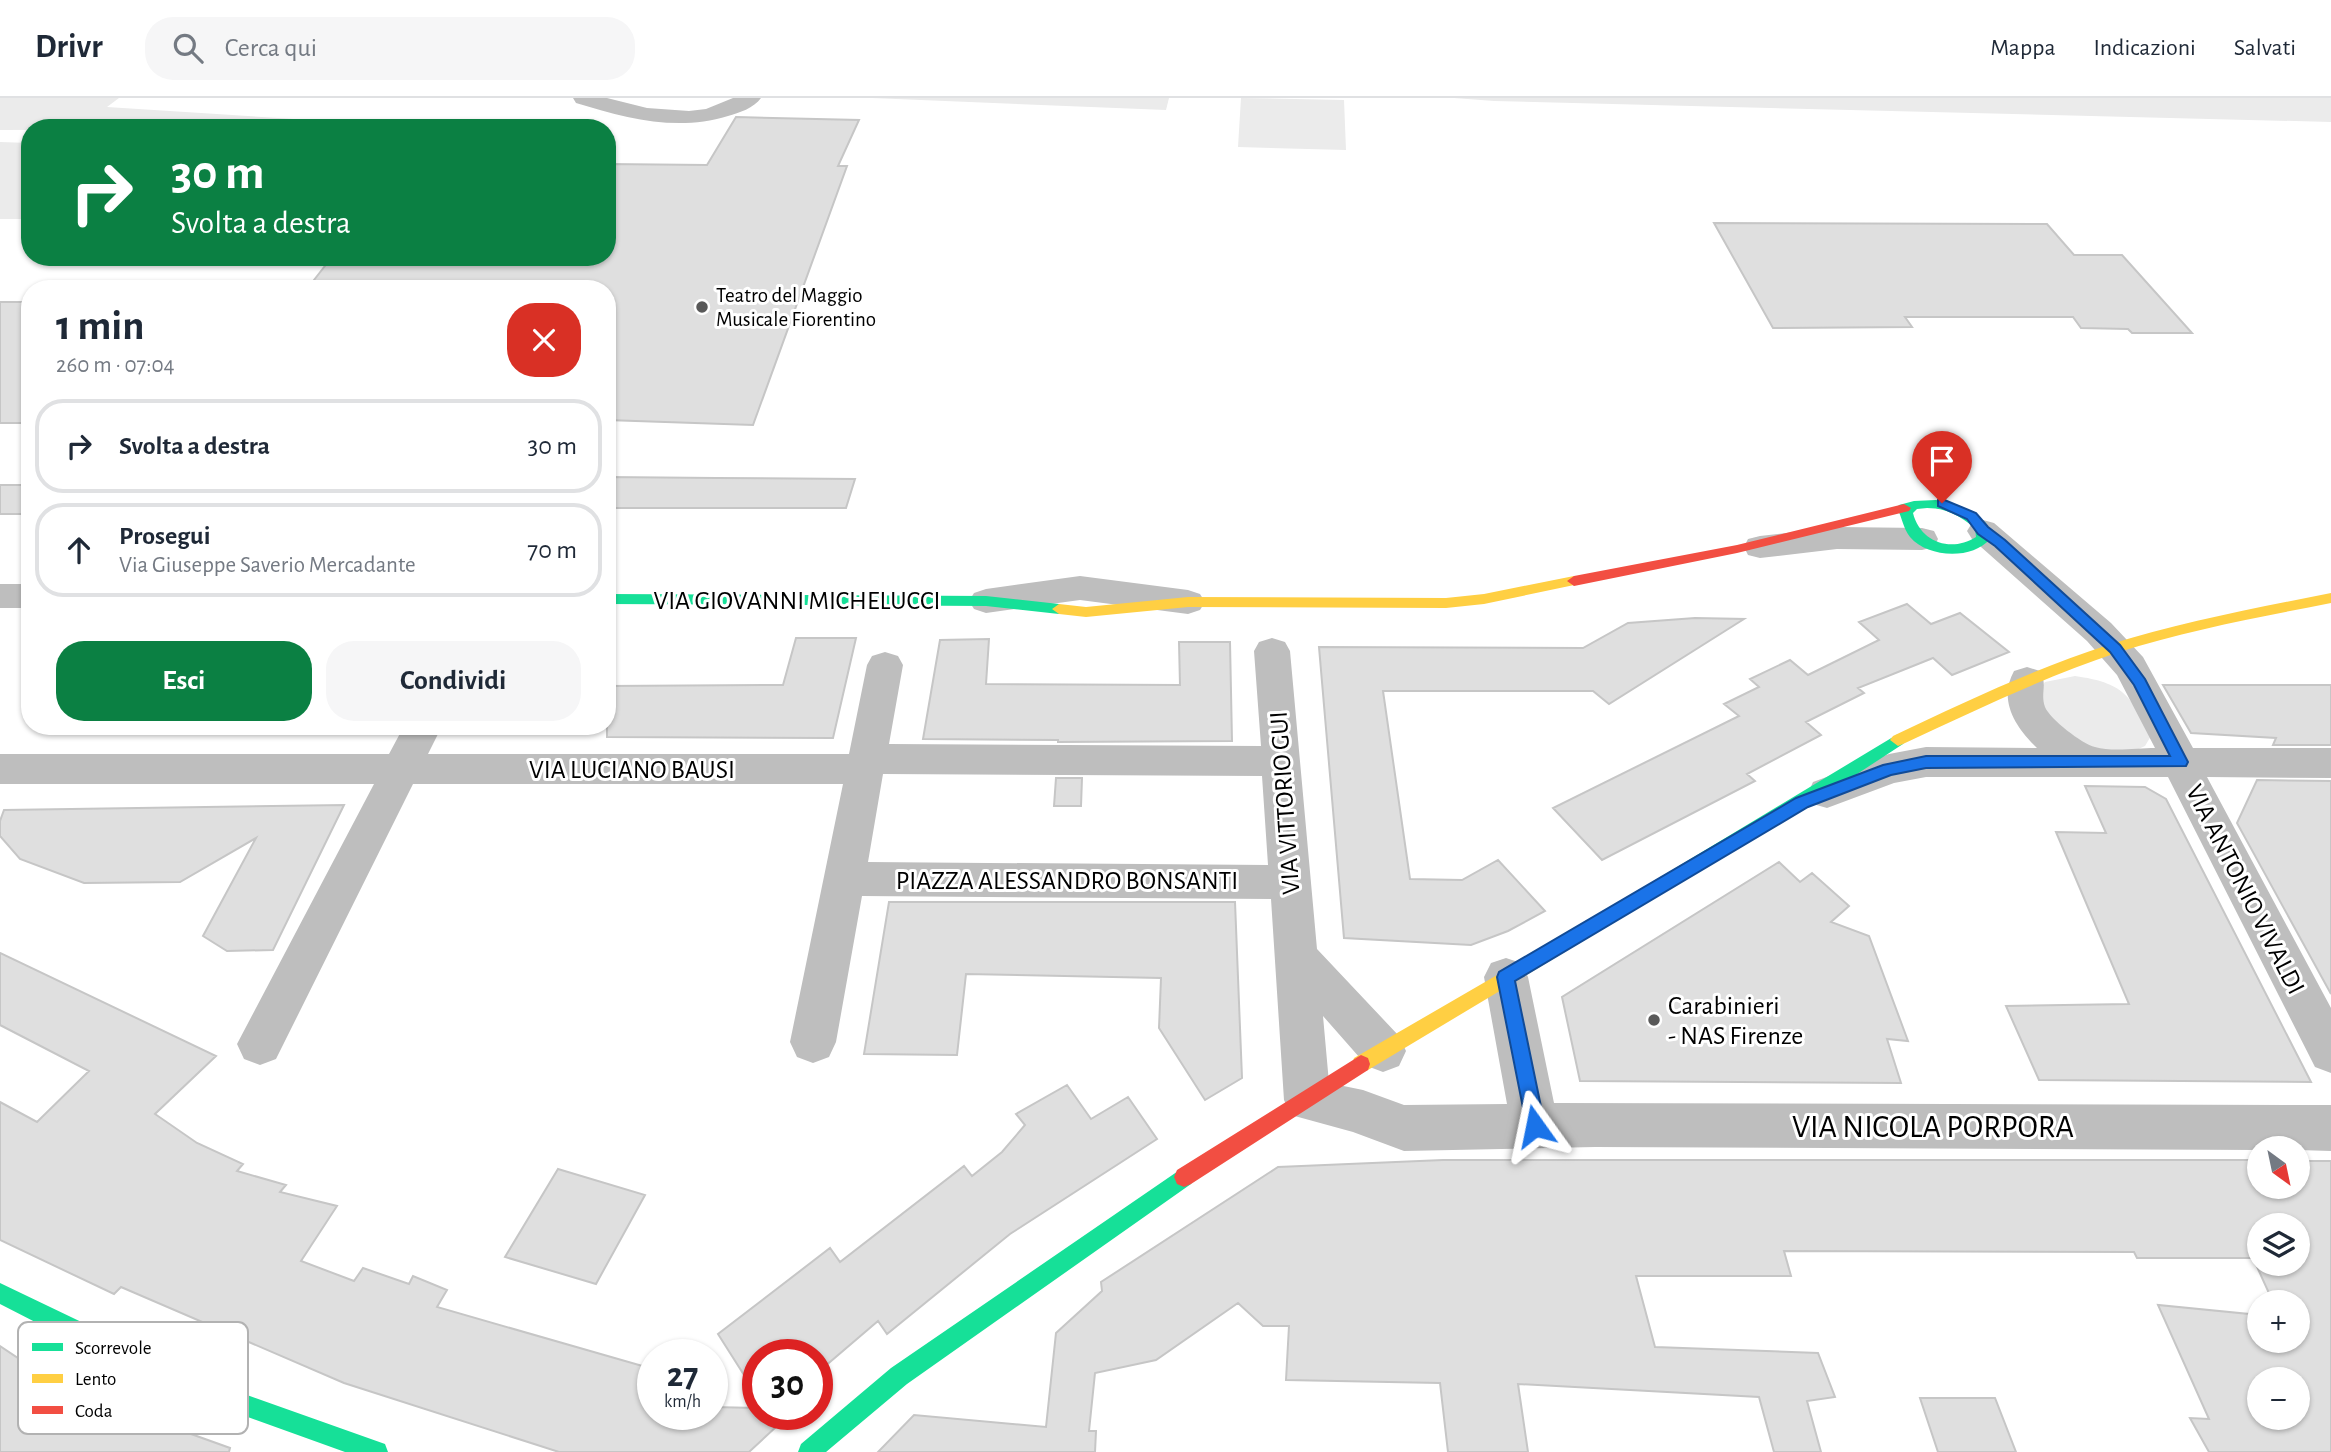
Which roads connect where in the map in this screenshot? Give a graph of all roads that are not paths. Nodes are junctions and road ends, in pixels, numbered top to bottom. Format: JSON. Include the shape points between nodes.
{"nodes":[{"id":1,"x":584,"y":98,"type":"edge"},
{"id":2,"x":750,"y":98,"type":"edge"},
{"id":3,"x":1914,"y":505,"type":"junction"},
{"id":4,"x":1922,"y":540,"type":"junction"},
{"id":5,"x":1975,"y":540,"type":"junction"},
{"id":6,"x":1737,"y":549,"type":"junction"},
{"id":7,"x":0,"y":596,"type":"edge"},
{"id":8,"x":21,"y":596,"type":"edge"},
{"id":9,"x":2331,"y":598,"type":"edge"},
{"id":10,"x":616,"y":599,"type":"edge"},
{"id":11,"x":986,"y":601,"type":"joint"},
{"id":12,"x":1188,"y":602,"type":"joint"},
{"id":13,"x":2115,"y":648,"type":"junction"},
{"id":14,"x":1272,"y":650,"type":"dead end"},
{"id":15,"x":885,"y":664,"type":"dead end"},
{"id":16,"x":2027,"y":680,"type":"junction"},
{"id":17,"x":418,"y":735,"type":"edge"},
{"id":18,"x":1280,"y":761,"type":"junction"},
{"id":19,"x":2089,"y":762,"type":"junction"},
{"id":20,"x":2180,"y":762,"type":"junction"},
{"id":21,"x":2331,"y":763,"type":"edge"},
{"id":22,"x":866,"y":764,"type":"junction"},
{"id":23,"x":0,"y":769,"type":"edge"},
{"id":24,"x":400,"y":769,"type":"junction"},
{"id":25,"x":1802,"y":802,"type":"junction"},
{"id":26,"x":844,"y":879,"type":"junction"},
{"id":27,"x":1290,"y":882,"type":"junction"},
{"id":28,"x":1296,"y":956,"type":"junction"},
{"id":29,"x":1506,"y":977,"type":"junction"},
{"id":30,"x":813,"y":1042,"type":"dead end"},
{"id":31,"x":260,"y":1044,"type":"dead end"},
{"id":32,"x":1383,"y":1051,"type":"junction"},
{"id":33,"x":2331,"y":1052,"type":"edge"},
{"id":34,"x":1307,"y":1100,"type":"junction"},
{"id":35,"x":1535,"y":1126,"type":"junction"},
{"id":36,"x":2331,"y":1128,"type":"edge"},
{"id":37,"x":0,"y":1293,"type":"edge"},
{"id":38,"x":58,"y":1322,"type":"edge"},
{"id":39,"x":248,"y":1406,"type":"edge"},
{"id":40,"x":377,"y":1452,"type":"edge"},
{"id":41,"x":809,"y":1452,"type":"edge"}],
"edges":[{"from":1,"to":2,"type":"street","via":[[639,115],[691,118],[714,115]]},
{"from":3,"to":4,"type":"street","via":[[1905,520]]},
{"from":3,"to":5,"type":"street","name":"VIA GIOVANNI MICHELUCCI","via":[[1951,506],[1972,516]]},
{"from":3,"to":6,"type":"street","name":"VIA GIOVANNI MICHELUCCI"},
{"from":4,"to":5,"type":"street","via":[[1937,547]]},
{"from":4,"to":6,"type":"street","name":"VIA GIOVANNI MICHELUCCI","via":[[1838,538]]},
{"from":5,"to":13,"type":"street","name":"VIA ANTONIO VIVALDI","via":[[2035,577]]},
{"from":6,"to":12,"type":"street","name":"VIA GIOVANNI MICHELUCCI","via":[[1484,600]]},
{"from":7,"to":8,"type":"street"},
{"from":9,"to":13,"type":"street"},
{"from":10,"to":11,"type":"street","name":"VIA GIOVANNI MICHELUCCI"},
{"from":11,"to":12,"type":"street","name":"VIA GIOVANNI MICHELUCCI","via":[[1080,588]]},
{"from":13,"to":16,"type":"street"},
{"from":13,"to":20,"type":"street","name":"VIA ANTONIO VIVALDI","via":[[2140,682]]},
{"from":14,"to":18,"type":"street","name":"VIA VITTORIO GUI"},
{"from":15,"to":22,"type":"street"},
{"from":16,"to":19,"type":"street","via":[[2024,696],[2032,717],[2061,746]]},
{"from":16,"to":25,"type":"street","via":[[1897,741]]},
{"from":17,"to":24,"type":"street"},
{"from":18,"to":22,"type":"street"},
{"from":18,"to":27,"type":"street","name":"VIA VITTORIO GUI"},
{"from":19,"to":20,"type":"street"},
{"from":19,"to":25,"type":"street","via":[[1914,763]]},
{"from":20,"to":21,"type":"street"},
{"from":20,"to":33,"type":"street","name":"VIA ANTONIO VIVALDI"},
{"from":22,"to":24,"type":"street","name":"VIA LUCIANO BAUSI"},
{"from":22,"to":26,"type":"street"},
{"from":23,"to":24,"type":"street","name":"VIA LUCIANO BAUSI"},
{"from":24,"to":31,"type":"street"},
{"from":25,"to":29,"type":"street"},
{"from":26,"to":27,"type":"street","name":"PIAZZA ALESSANDRO BONSANTI"},
{"from":26,"to":30,"type":"street"},
{"from":27,"to":28,"type":"street","name":"VIA VITTORIO GUI"},
{"from":28,"to":32,"type":"street"},
{"from":28,"to":34,"type":"street","name":"VIA VITTORIO GUI"},
{"from":29,"to":32,"type":"street"},
{"from":29,"to":35,"type":"street"},
{"from":32,"to":34,"type":"street"},
{"from":34,"to":35,"type":"street","name":"VIA NICOLA PORPORA","via":[[1363,1112],[1404,1128]]},
{"from":34,"to":41,"type":"street","via":[[1076,1250],[898,1376]]},
{"from":35,"to":36,"type":"street","name":"VIA NICOLA PORPORA"},
{"from":37,"to":38,"type":"street"},
{"from":39,"to":40,"type":"street"}]}
